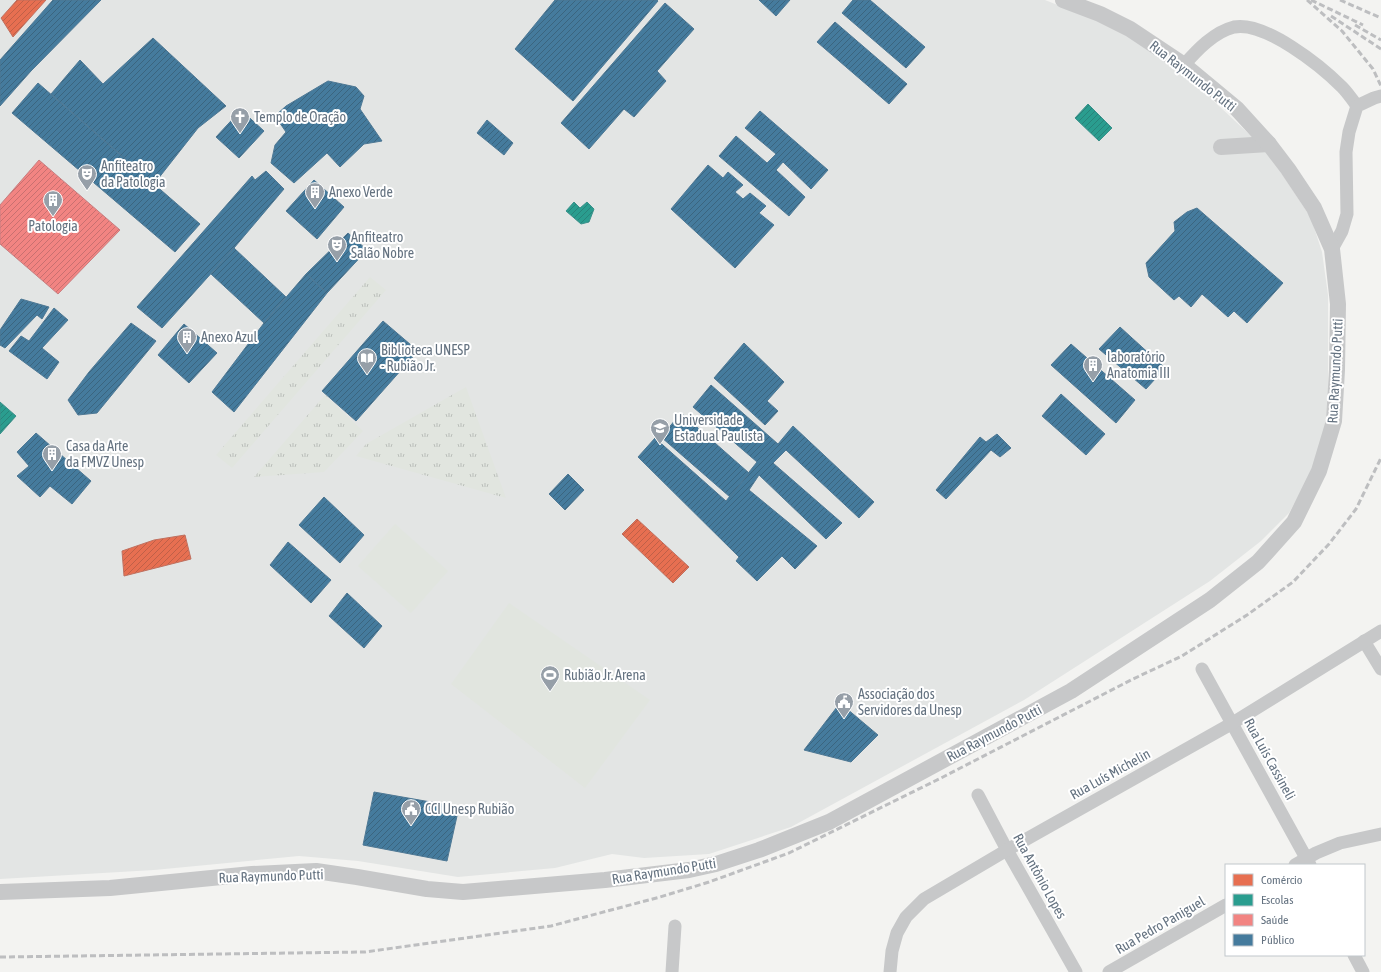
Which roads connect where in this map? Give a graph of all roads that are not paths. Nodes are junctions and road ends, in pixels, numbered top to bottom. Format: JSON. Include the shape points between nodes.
{"nodes":[{"id":1,"x":1063,"y":0,"type":"edge"},
{"id":2,"x":1184,"y":65,"type":"junction"},
{"id":3,"x":1381,"y":96,"type":"edge"},
{"id":4,"x":1357,"y":106,"type":"junction"},
{"id":5,"x":1269,"y":144,"type":"junction"},
{"id":6,"x":1222,"y":147,"type":"dead end"},
{"id":7,"x":1332,"y":249,"type":"junction"},
{"id":8,"x":1381,"y":631,"type":"edge"},
{"id":9,"x":1364,"y":642,"type":"junction"},
{"id":10,"x":1381,"y":642,"type":"edge"},
{"id":11,"x":1202,"y":669,"type":"dead end"},
{"id":12,"x":1381,"y":669,"type":"edge"},
{"id":13,"x":1232,"y":724,"type":"junction"},
{"id":14,"x":978,"y":795,"type":"dead end"},
{"id":15,"x":1381,"y":834,"type":"edge"},
{"id":16,"x":1007,"y":850,"type":"junction"},
{"id":17,"x":1304,"y":863,"type":"edge"},
{"id":18,"x":0,"y":892,"type":"edge"},
{"id":19,"x":1225,"y":906,"type":"edge"},
{"id":20,"x":675,"y":926,"type":"dead end"},
{"id":21,"x":1355,"y":956,"type":"edge"},
{"id":22,"x":672,"y":972,"type":"edge"},
{"id":23,"x":890,"y":972,"type":"edge"},
{"id":24,"x":1076,"y":972,"type":"edge"},
{"id":25,"x":1109,"y":972,"type":"edge"},
{"id":26,"x":1363,"y":972,"type":"edge"}],
"edges":[{"from":1,"to":2,"type":"street","name":"Rua Raymundo Putti","via":[[1130,29]]},
{"from":2,"to":4,"type":"street","via":[[1216,34],[1235,27],[1252,28],[1274,36],[1309,58],[1343,88]]},
{"from":2,"to":5,"type":"street","name":"Rua Raymundo Putti","via":[[1237,109]]},
{"from":3,"to":4,"type":"street"},
{"from":4,"to":7,"type":"street","via":[[1346,152],[1347,214],[1342,231]]},
{"from":5,"to":6,"type":"street"},
{"from":5,"to":7,"type":"street","name":"Rua Raymundo Putti","via":[[1314,208]]},
{"from":7,"to":18,"type":"street","name":"Rua Raymundo Putti","via":[[1338,304],[1334,421],[1319,471],[1294,522],[1258,562],[1210,600],[1078,686],[829,822],[716,864],[689,870],[597,881],[463,892],[427,889],[316,871],[252,874],[110,888]]},
{"from":8,"to":9,"type":"street","name":"Rua Luís Michelin"},
{"from":9,"to":10,"type":"street"},
{"from":9,"to":12,"type":"street"},
{"from":9,"to":13,"type":"street","name":"Rua Luís Michelin"},
{"from":11,"to":13,"type":"street","name":"Rua Luís Cassineli"},
{"from":13,"to":16,"type":"street","name":"Rua Luís Michelin"},
{"from":13,"to":17,"type":"street","name":"Rua Luís Cassineli"},
{"from":14,"to":16,"type":"street","name":"Rua Antônio Lopes"},
{"from":15,"to":17,"type":"street","via":[[1340,843]]},
{"from":16,"to":23,"type":"street","name":"Rua Luís Michelin","via":[[924,899],[906,917],[897,933]]},
{"from":16,"to":24,"type":"street","name":"Rua Antônio Lopes"},
{"from":19,"to":25,"type":"street","name":"Rua Pedro Paniguel"},
{"from":20,"to":22,"type":"street"},
{"from":21,"to":26,"type":"street"}]}
